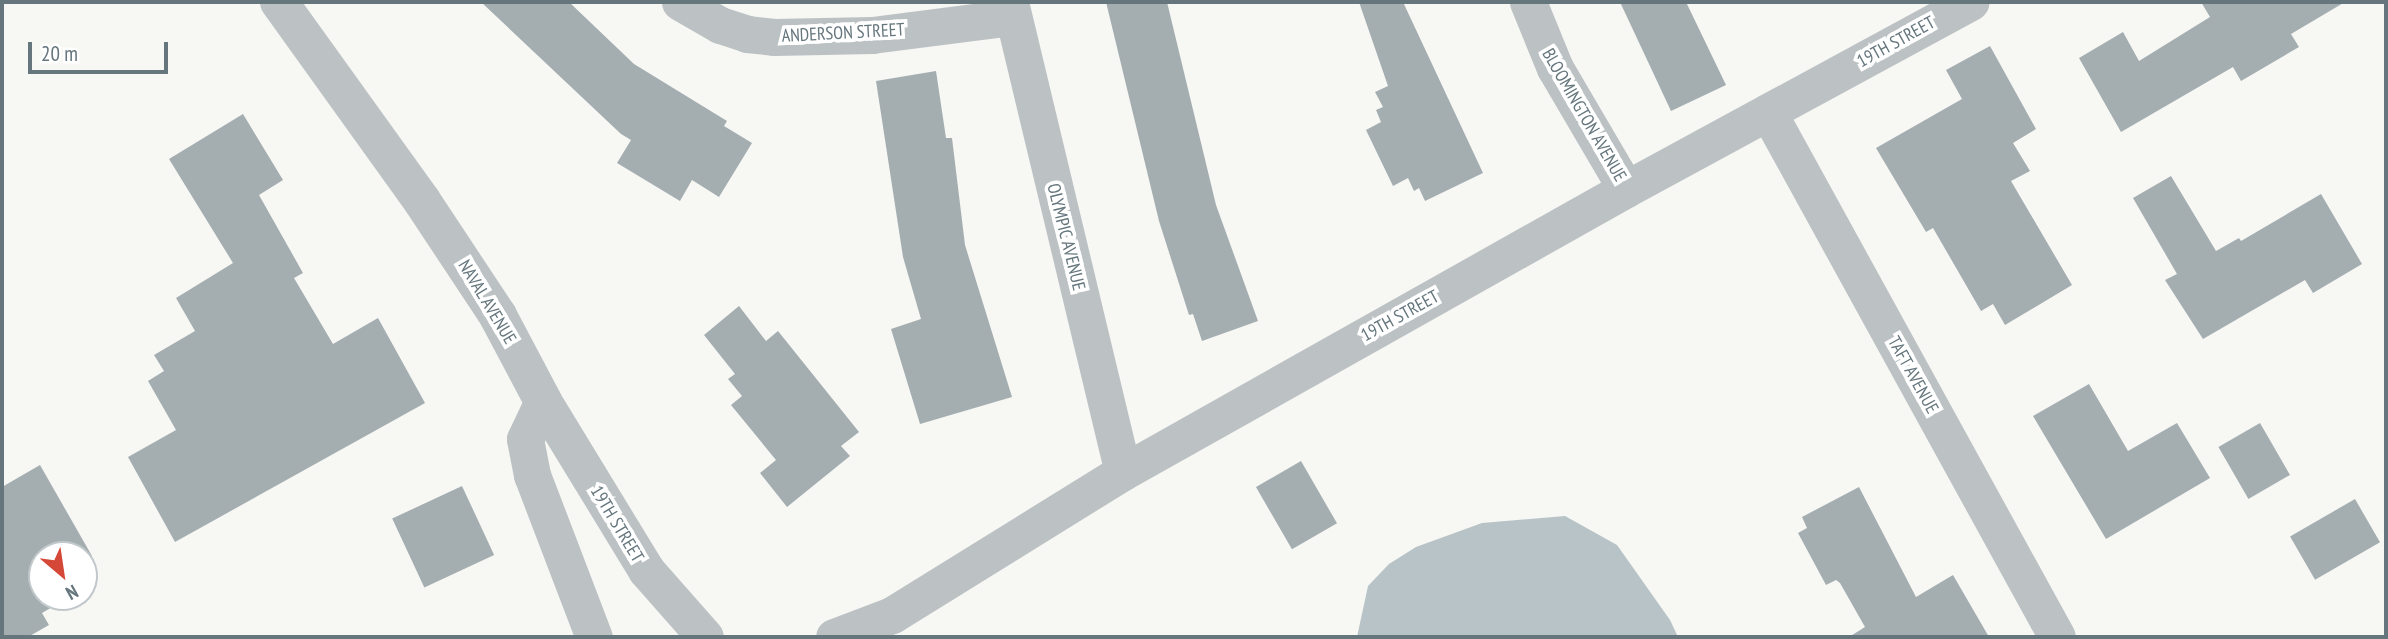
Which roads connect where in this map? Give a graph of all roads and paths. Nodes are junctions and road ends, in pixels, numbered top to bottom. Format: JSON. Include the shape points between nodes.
{"nodes":[{"id":1,"x":279,"y":2,"type":"edge"},
{"id":2,"x":680,"y":2,"type":"edge"},
{"id":3,"x":1528,"y":2,"type":"edge"},
{"id":4,"x":1971,"y":2,"type":"edge"},
{"id":5,"x":1012,"y":9,"type":"edge"},
{"id":6,"x":1768,"y":112,"type":"junction"},
{"id":7,"x":1626,"y":189,"type":"junction"},
{"id":8,"x":543,"y":401,"type":"junction"},
{"id":9,"x":1123,"y":472,"type":"junction"},
{"id":10,"x":594,"y":637,"type":"edge"},
{"id":11,"x":705,"y":637,"type":"edge"},
{"id":12,"x":834,"y":637,"type":"edge"},
{"id":13,"x":2057,"y":637,"type":"edge"}],
"edges":[{"from":1,"to":8,"type":"street","name":"NAVAL AVENUE","via":[[445,235],[498,316]]},
{"from":2,"to":5,"type":"street","name":"ANDERSON STREET","via":[[720,24],[774,37],[872,35]]},
{"from":3,"to":7,"type":"street","name":"BLOOMINGTON AVENUE","via":[[1555,68]]},
{"from":4,"to":6,"type":"street","name":"19TH STREET"},
{"from":5,"to":9,"type":"street","name":"OLYMPIC AVENUE"},
{"from":6,"to":7,"type":"street","name":"19TH STREET"},
{"from":6,"to":13,"type":"street","name":"TAFT AVENUE"},
{"from":7,"to":9,"type":"street","name":"19TH STREET"},
{"from":8,"to":10,"type":"street","via":[[525,439],[532,475]]},
{"from":8,"to":11,"type":"street","name":"19TH STREET","via":[[646,570]]},
{"from":9,"to":12,"type":"street","name":"19TH STREET","via":[[892,615]]}]}
